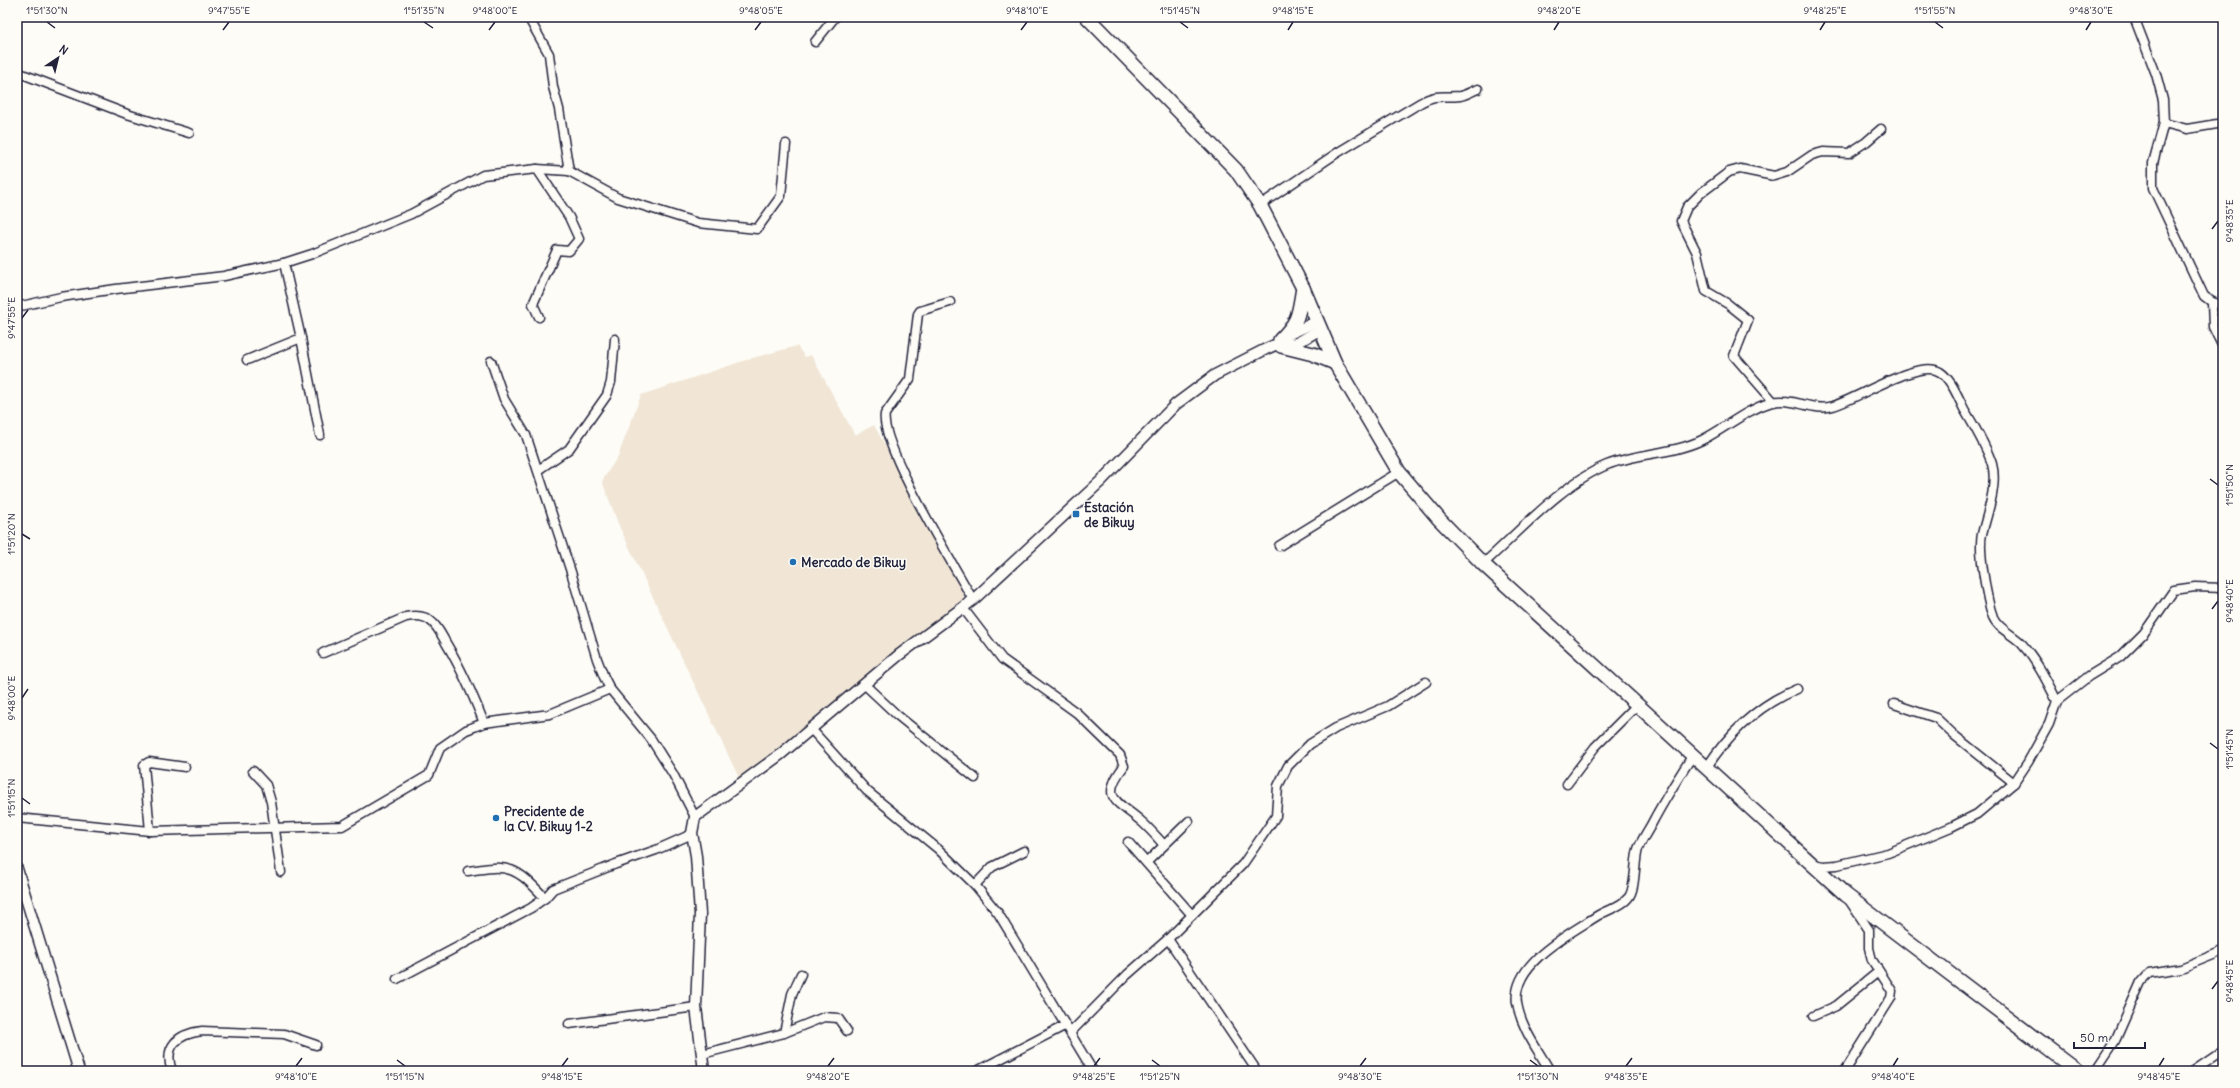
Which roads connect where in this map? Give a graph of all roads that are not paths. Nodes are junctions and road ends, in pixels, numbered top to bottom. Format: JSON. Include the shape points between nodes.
{"nodes":[{"id":1,"x":528,"y":17,"type":"edge"},
{"id":2,"x":835,"y":17,"type":"edge"},
{"id":3,"x":1087,"y":17,"type":"edge"},
{"id":4,"x":2134,"y":17,"type":"edge"},
{"id":5,"x":815,"y":42,"type":"dead end"},
{"id":6,"x":17,"y":72,"type":"edge"},
{"id":7,"x":1478,"y":89,"type":"dead end"},
{"id":8,"x":2164,"y":123,"type":"junction"},
{"id":9,"x":2223,"y":123,"type":"edge"},
{"id":10,"x":1881,"y":129,"type":"dead end"},
{"id":11,"x":189,"y":133,"type":"dead end"},
{"id":12,"x":786,"y":144,"type":"dead end"},
{"id":13,"x":537,"y":169,"type":"junction"},
{"id":14,"x":569,"y":170,"type":"junction"},
{"id":15,"x":1260,"y":205,"type":"junction"},
{"id":16,"x":284,"y":263,"type":"junction"},
{"id":17,"x":1303,"y":288,"type":"junction"},
{"id":18,"x":950,"y":302,"type":"dead end"},
{"id":19,"x":2212,"y":302,"type":"junction"},
{"id":20,"x":2223,"y":305,"type":"edge"},
{"id":21,"x":17,"y":307,"type":"edge"},
{"id":22,"x":539,"y":317,"type":"dead end"},
{"id":23,"x":1320,"y":325,"type":"junction"},
{"id":24,"x":301,"y":338,"type":"junction"},
{"id":25,"x":615,"y":338,"type":"dead end"},
{"id":26,"x":1279,"y":344,"type":"junction"},
{"id":27,"x":2223,"y":347,"type":"edge"},
{"id":28,"x":247,"y":360,"type":"dead end"},
{"id":29,"x":491,"y":361,"type":"dead end"},
{"id":30,"x":1335,"y":363,"type":"junction"},
{"id":31,"x":1774,"y":402,"type":"junction"},
{"id":32,"x":320,"y":435,"type":"dead end"},
{"id":33,"x":538,"y":470,"type":"junction"},
{"id":34,"x":1399,"y":472,"type":"junction"},
{"id":35,"x":1278,"y":546,"type":"dead end"},
{"id":36,"x":1483,"y":564,"type":"junction"},
{"id":37,"x":2223,"y":588,"type":"edge"},
{"id":38,"x":973,"y":600,"type":"junction"},
{"id":39,"x":963,"y":608,"type":"junction"},
{"id":40,"x":323,"y":653,"type":"dead end"},
{"id":41,"x":1426,"y":682,"type":"dead end"},
{"id":42,"x":864,"y":684,"type":"junction"},
{"id":43,"x":610,"y":689,"type":"junction"},
{"id":44,"x":1797,"y":689,"type":"dead end"},
{"id":45,"x":2057,"y":701,"type":"junction"},
{"id":46,"x":1638,"y":704,"type":"junction"},
{"id":47,"x":1894,"y":704,"type":"dead end"},
{"id":48,"x":484,"y":723,"type":"junction"},
{"id":49,"x":811,"y":729,"type":"junction"},
{"id":50,"x":1693,"y":755,"type":"junction"},
{"id":51,"x":184,"y":767,"type":"dead end"},
{"id":52,"x":1707,"y":767,"type":"junction"},
{"id":53,"x":253,"y":771,"type":"dead end"},
{"id":54,"x":975,"y":778,"type":"dead end"},
{"id":55,"x":2014,"y":783,"type":"junction"},
{"id":56,"x":1567,"y":784,"type":"dead end"},
{"id":57,"x":695,"y":817,"type":"junction"},
{"id":58,"x":17,"y":818,"type":"edge"},
{"id":59,"x":1189,"y":821,"type":"dead end"},
{"id":60,"x":275,"y":829,"type":"junction"},
{"id":61,"x":150,"y":831,"type":"junction"},
{"id":62,"x":692,"y":834,"type":"junction"},
{"id":63,"x":1128,"y":842,"type":"dead end"},
{"id":64,"x":1164,"y":845,"type":"junction"},
{"id":65,"x":1024,"y":851,"type":"dead end"},
{"id":66,"x":1147,"y":862,"type":"junction"},
{"id":67,"x":1809,"y":863,"type":"junction"},
{"id":68,"x":17,"y":869,"type":"edge"},
{"id":69,"x":468,"y":871,"type":"dead end"},
{"id":70,"x":281,"y":872,"type":"dead end"},
{"id":71,"x":975,"y":885,"type":"junction"},
{"id":72,"x":1846,"y":896,"type":"junction"},
{"id":73,"x":545,"y":898,"type":"junction"},
{"id":74,"x":1192,"y":915,"type":"junction"},
{"id":75,"x":1168,"y":939,"type":"junction"},
{"id":76,"x":2223,"y":951,"type":"edge"},
{"id":77,"x":1878,"y":972,"type":"junction"},
{"id":78,"x":801,"y":974,"type":"dead end"},
{"id":79,"x":398,"y":980,"type":"dead end"},
{"id":80,"x":696,"y":1007,"type":"junction"},
{"id":81,"x":1813,"y":1016,"type":"dead end"},
{"id":82,"x":569,"y":1024,"type":"dead end"},
{"id":83,"x":1069,"y":1029,"type":"junction"},
{"id":84,"x":847,"y":1031,"type":"dead end"},
{"id":85,"x":784,"y":1033,"type":"junction"},
{"id":86,"x":316,"y":1045,"type":"dead end"},
{"id":87,"x":2223,"y":1053,"type":"edge"},
{"id":88,"x":702,"y":1054,"type":"junction"},
{"id":89,"x":79,"y":1071,"type":"edge"},
{"id":90,"x":172,"y":1071,"type":"edge"},
{"id":91,"x":704,"y":1071,"type":"edge"},
{"id":92,"x":977,"y":1071,"type":"edge"},
{"id":93,"x":1093,"y":1071,"type":"edge"},
{"id":94,"x":1257,"y":1071,"type":"edge"},
{"id":95,"x":1550,"y":1071,"type":"edge"},
{"id":96,"x":1845,"y":1071,"type":"edge"},
{"id":97,"x":2078,"y":1071,"type":"edge"},
{"id":98,"x":2095,"y":1071,"type":"edge"},
{"id":99,"x":2192,"y":1071,"type":"edge"}],
"edges":[{"from":1,"to":14,"type":"street","via":[[549,54]]},
{"from":2,"to":5,"type":"street"},
{"from":3,"to":15,"type":"main road","via":[[1236,170]]},
{"from":4,"to":8,"type":"street","via":[[2158,81],[2163,100]]},
{"from":6,"to":11,"type":"street","via":[[128,114]]},
{"from":7,"to":15,"type":"street","via":[[1461,96],[1442,95],[1420,103],[1337,153]]},
{"from":8,"to":9,"type":"street","via":[[2187,129]]},
{"from":8,"to":19,"type":"street","via":[[2153,163],[2153,188],[2204,296]]},
{"from":10,"to":31,"type":"street","via":[[1849,153],[1823,152],[1812,155],[1787,172],[1774,176],[1740,169],[1729,172],[1701,193],[1683,214],[1681,221],[1697,253],[1706,291],[1748,320],[1734,356]]},
{"from":12,"to":14,"type":"street","via":[[781,196],[757,230],[698,223],[618,198]]},
{"from":13,"to":14,"type":"street"},
{"from":13,"to":16,"type":"street","via":[[483,175],[411,214]]},
{"from":13,"to":22,"type":"street","via":[[569,217],[579,239],[569,251],[557,250],[533,304]]},
{"from":15,"to":17,"type":"main road"},
{"from":16,"to":21,"type":"street","via":[[236,274],[61,297]]},
{"from":16,"to":24,"type":"street"},
{"from":17,"to":23,"type":"main road"},
{"from":17,"to":26,"type":"main road","via":[[1299,315]]},
{"from":18,"to":38,"type":"street","via":[[920,311],[918,314],[910,379],[883,419],[892,451]]},
{"from":19,"to":20,"type":"street"},
{"from":19,"to":27,"type":"street","via":[[2213,327]]},
{"from":23,"to":26,"type":"street","via":[[1297,342]]},
{"from":23,"to":30,"type":"main road"},
{"from":24,"to":28,"type":"street"},
{"from":24,"to":32,"type":"street"},
{"from":25,"to":33,"type":"street","via":[[611,382],[607,394],[569,449]]},
{"from":26,"to":30,"type":"main road"},
{"from":26,"to":38,"type":"street","via":[[1215,375],[1176,404],[1101,481]]},
{"from":29,"to":33,"type":"street","via":[[504,399],[526,436]]},
{"from":30,"to":34,"type":"main road"},
{"from":31,"to":36,"type":"street","via":[[1750,410],[1701,441],[1609,464],[1581,477]]},
{"from":31,"to":45,"type":"street","via":[[1792,401],[1831,407],[1910,371],[1927,368],[1940,371],[1960,401],[1992,464],[1994,478],[1982,535],[1983,569],[1994,619],[2021,643],[2041,670]]},
{"from":33,"to":43,"type":"street","via":[[597,659]]},
{"from":34,"to":35,"type":"street"},
{"from":34,"to":36,"type":"main road","via":[[1439,519]]},
{"from":36,"to":46,"type":"main road"},
{"from":37,"to":45,"type":"street","via":[[2195,587],[2174,590],[2144,633],[2125,652]]},
{"from":38,"to":39,"type":"street"},
{"from":39,"to":42,"type":"street"},
{"from":39,"to":64,"type":"street","via":[[1002,658],[1077,713],[1120,755],[1124,766],[1114,779],[1112,791],[1117,803],[1142,821]]},
{"from":40,"to":48,"type":"street","via":[[406,617],[425,617],[437,628],[456,660]]},
{"from":41,"to":74,"type":"street","via":[[1388,706],[1336,728],[1310,744],[1288,766],[1278,786],[1276,816],[1267,830],[1243,864]]},
{"from":42,"to":49,"type":"street"},
{"from":42,"to":54,"type":"street","via":[[897,715]]},
{"from":43,"to":48,"type":"street","via":[[550,714]]},
{"from":43,"to":57,"type":"street","via":[[651,739]]},
{"from":44,"to":52,"type":"street","via":[[1779,696],[1738,726],[1721,745]]},
{"from":45,"to":55,"type":"street","via":[[2049,724]]},
{"from":46,"to":50,"type":"main road"},
{"from":46,"to":56,"type":"street","via":[[1595,747]]},
{"from":47,"to":55,"type":"street","via":[[1936,718]]},
{"from":48,"to":60,"type":"street","via":[[466,730],[440,748],[429,775],[342,826]]},
{"from":49,"to":57,"type":"street"},
{"from":49,"to":71,"type":"street","via":[[867,791],[938,849]]},
{"from":50,"to":52,"type":"main road"},
{"from":50,"to":95,"type":"street","via":[[1668,792],[1638,848],[1633,871],[1633,891],[1628,899],[1601,913],[1550,947],[1527,968],[1518,989],[1517,1003],[1531,1040]]},
{"from":51,"to":61,"type":"street","via":[[146,763],[144,769]]},
{"from":52,"to":67,"type":"main road"},
{"from":53,"to":60,"type":"street","via":[[266,785]]},
{"from":55,"to":67,"type":"street","via":[[1977,814],[1888,853],[1838,865],[1823,866]]},
{"from":57,"to":62,"type":"street"},
{"from":58,"to":61,"type":"street"},
{"from":59,"to":64,"type":"street"},
{"from":60,"to":61,"type":"street","via":[[240,827]]},
{"from":60,"to":70,"type":"street"},
{"from":62,"to":73,"type":"street","via":[[553,890]]},
{"from":62,"to":80,"type":"street","via":[[700,914]]},
{"from":63,"to":66,"type":"street"},
{"from":64,"to":66,"type":"street"},
{"from":65,"to":71,"type":"street","via":[[992,867]]},
{"from":66,"to":74,"type":"street"},
{"from":67,"to":72,"type":"main road"},
{"from":68,"to":89,"type":"street"},
{"from":69,"to":73,"type":"street","via":[[496,866],[506,868],[529,880]]},
{"from":71,"to":83,"type":"street","via":[[998,913]]},
{"from":72,"to":77,"type":"street","via":[[1869,930],[1869,948]]},
{"from":72,"to":97,"type":"main road"},
{"from":73,"to":79,"type":"street","via":[[486,934]]},
{"from":74,"to":75,"type":"street"},
{"from":75,"to":83,"type":"street"},
{"from":75,"to":94,"type":"street"},
{"from":76,"to":98,"type":"street","via":[[2181,968],[2149,973],[2141,982],[2116,1041]]},
{"from":77,"to":81,"type":"street","via":[[1836,1006]]},
{"from":77,"to":96,"type":"street","via":[[1892,991],[1891,998]]},
{"from":78,"to":85,"type":"street","via":[[792,994]]},
{"from":80,"to":82,"type":"street"},
{"from":80,"to":88,"type":"street"},
{"from":83,"to":92,"type":"street"},
{"from":83,"to":93,"type":"street"},
{"from":84,"to":85,"type":"street","via":[[842,1022],[834,1016],[824,1017]]},
{"from":85,"to":88,"type":"street"},
{"from":86,"to":90,"type":"street","via":[[284,1034],[202,1031],[189,1033],[171,1047],[168,1056]]},
{"from":87,"to":99,"type":"street","via":[[2217,1054]]},
{"from":88,"to":91,"type":"street"}]}
